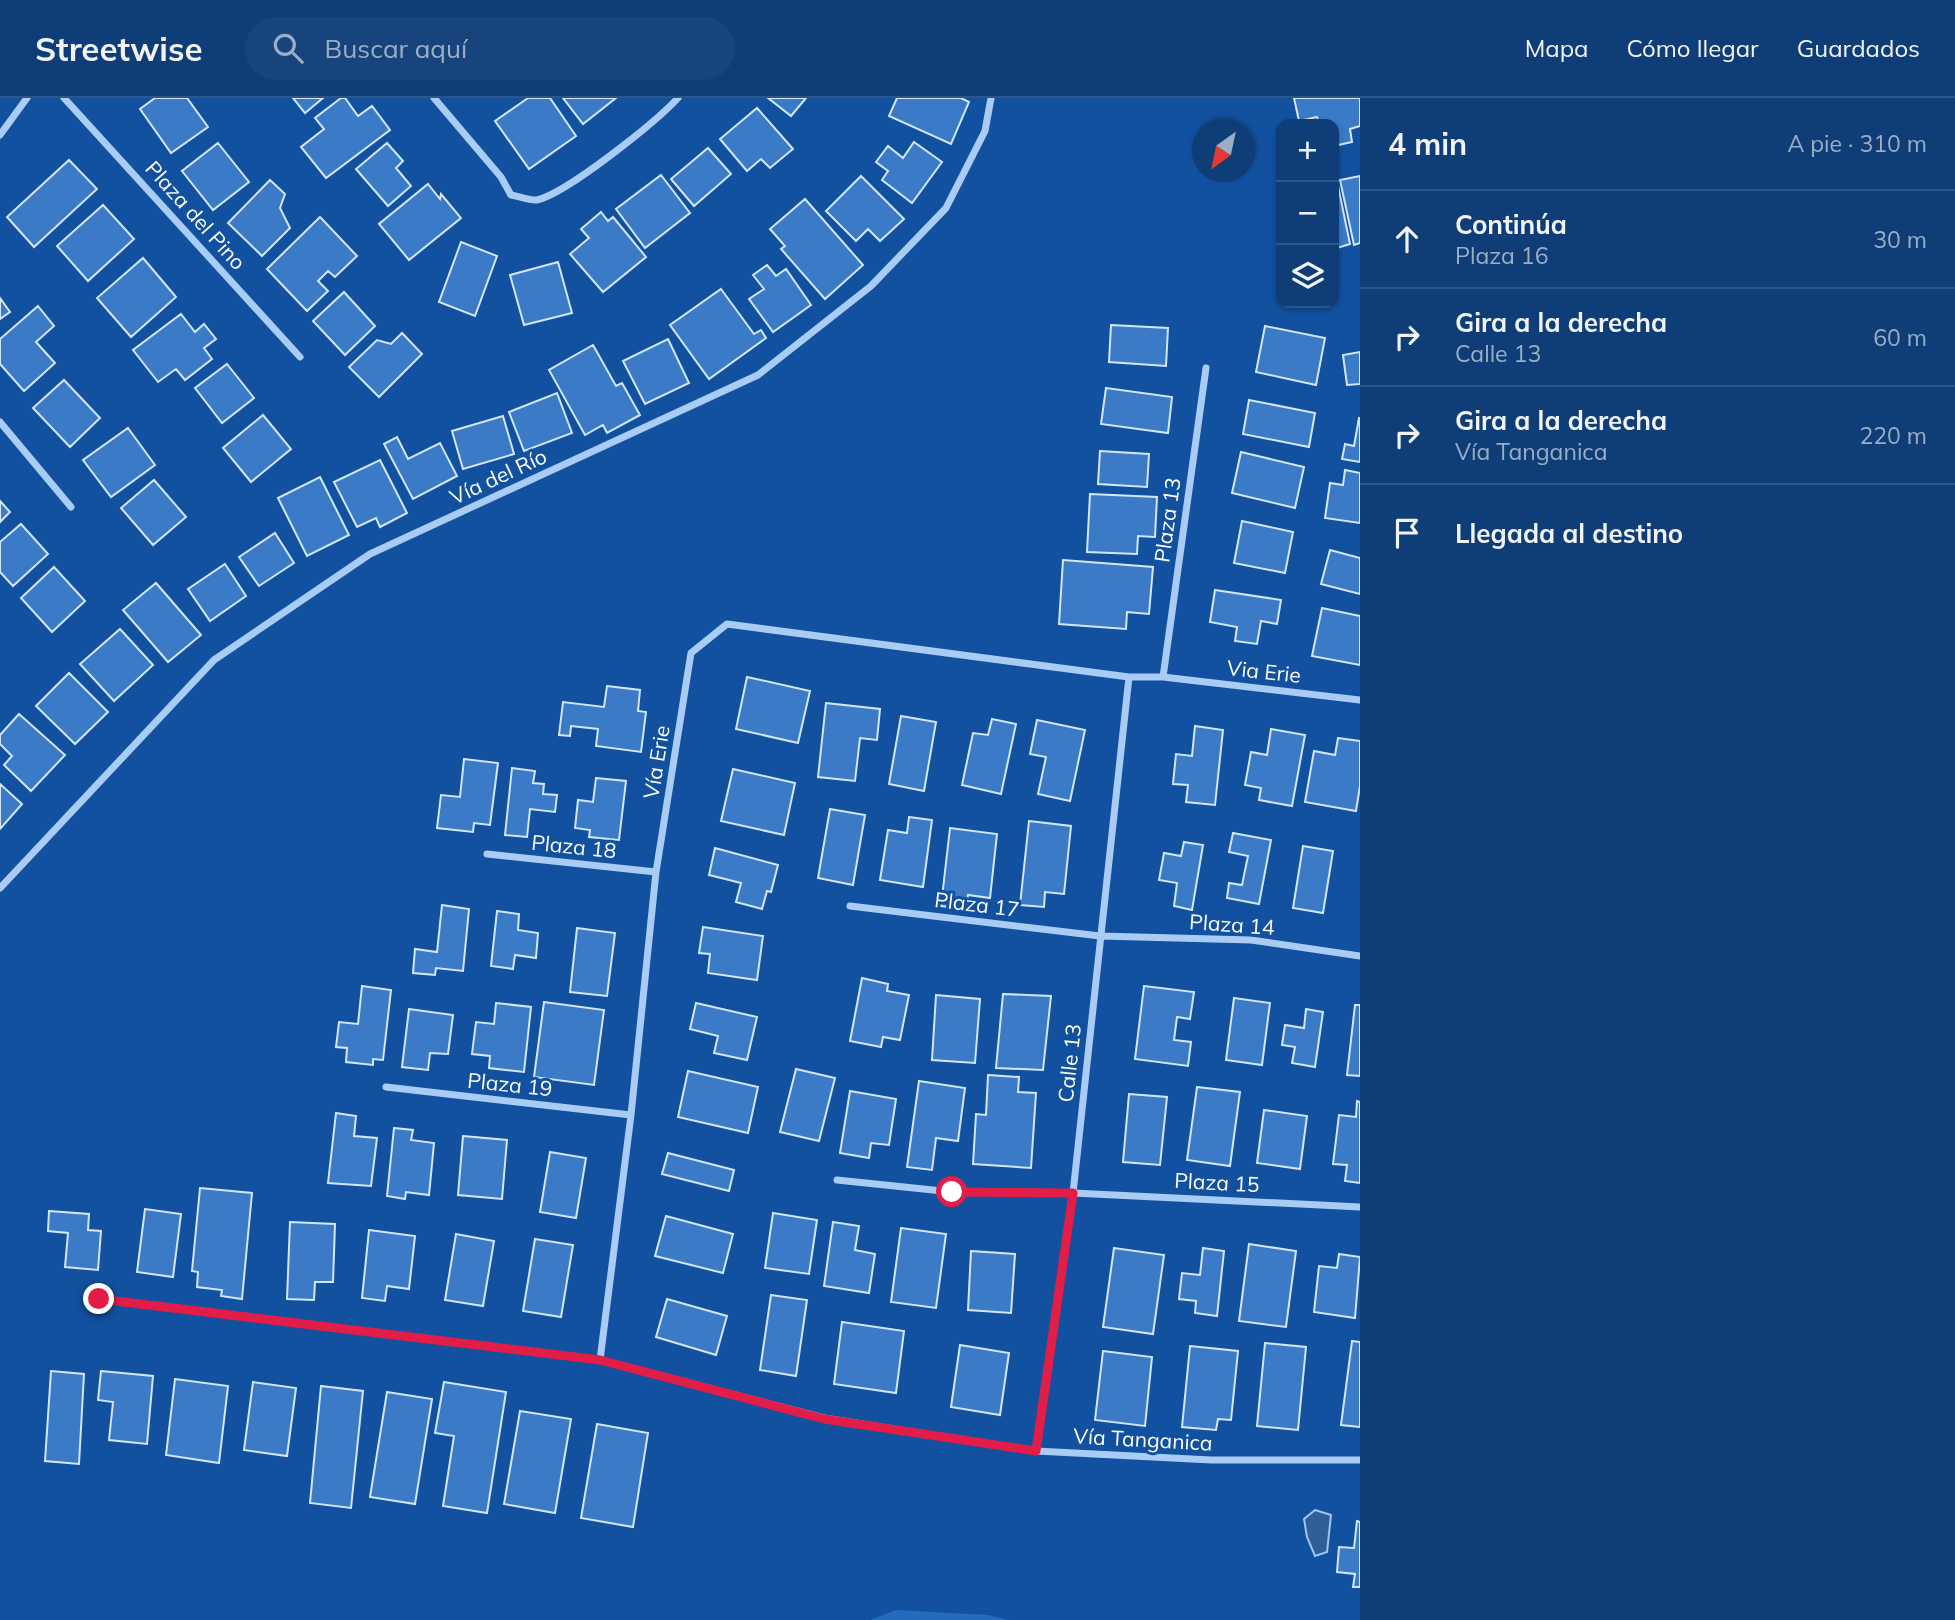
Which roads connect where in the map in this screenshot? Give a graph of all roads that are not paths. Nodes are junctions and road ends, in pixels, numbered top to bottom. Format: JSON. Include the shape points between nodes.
{"nodes":[{"id":1,"x":27,"y":98,"type":"edge"},
{"id":2,"x":64,"y":98,"type":"edge"},
{"id":3,"x":434,"y":98,"type":"edge"},
{"id":4,"x":678,"y":98,"type":"edge"},
{"id":5,"x":991,"y":98,"type":"edge"},
{"id":6,"x":0,"y":135,"type":"edge"},
{"id":7,"x":300,"y":357,"type":"dead end"},
{"id":8,"x":1206,"y":368,"type":"dead end"},
{"id":9,"x":0,"y":422,"type":"edge"},
{"id":10,"x":71,"y":507,"type":"dead end"},
{"id":11,"x":1129,"y":677,"type":"junction"},
{"id":12,"x":1163,"y":677,"type":"junction"},
{"id":13,"x":1360,"y":700,"type":"edge"},
{"id":14,"x":488,"y":854,"type":"dead end"},
{"id":15,"x":656,"y":872,"type":"junction"},
{"id":16,"x":0,"y":888,"type":"edge"},
{"id":17,"x":850,"y":906,"type":"dead end"},
{"id":18,"x":1100,"y":936,"type":"junction"},
{"id":19,"x":1360,"y":956,"type":"edge"},
{"id":20,"x":386,"y":1087,"type":"dead end"},
{"id":21,"x":631,"y":1115,"type":"junction"},
{"id":22,"x":837,"y":1180,"type":"dead end"},
{"id":23,"x":1073,"y":1193,"type":"junction"},
{"id":24,"x":1360,"y":1206,"type":"edge"},
{"id":25,"x":99,"y":1299,"type":"dead end"},
{"id":26,"x":600,"y":1360,"type":"junction"},
{"id":27,"x":1036,"y":1451,"type":"junction"},
{"id":28,"x":1360,"y":1460,"type":"edge"}],
"edges":[{"from":1,"to":6,"type":"street"},
{"from":2,"to":7,"type":"street","name":"Plaza del Pino"},
{"from":3,"to":4,"type":"street","via":[[501,177],[510,195],[536,200],[572,182],[663,115]]},
{"from":5,"to":16,"type":"street","name":"Vía del Río","via":[[985,131],[946,208],[871,286],[758,375],[370,554],[214,660]]},
{"from":8,"to":12,"type":"street","name":"Plaza 13"},
{"from":9,"to":10,"type":"street"},
{"from":11,"to":12,"type":"street","name":"Vía Erie"},
{"from":11,"to":15,"type":"street","name":"Vía Erie","via":[[727,624],[691,653]]},
{"from":11,"to":18,"type":"street","name":"Calle 13"},
{"from":12,"to":13,"type":"street","name":"Via Erie"},
{"from":14,"to":15,"type":"street","name":"Plaza 18"},
{"from":15,"to":21,"type":"street","name":"Vía Erie"},
{"from":17,"to":18,"type":"street","name":"Plaza 17"},
{"from":18,"to":19,"type":"street","name":"Plaza 14","via":[[1251,940]]},
{"from":18,"to":23,"type":"street","name":"Calle 13"},
{"from":20,"to":21,"type":"street","name":"Plaza 19"},
{"from":21,"to":26,"type":"street","name":"Vía Erie"},
{"from":22,"to":23,"type":"street","name":"Plaza 15","via":[[952,1192]]},
{"from":23,"to":24,"type":"street","name":"Plaza 15"},
{"from":23,"to":27,"type":"street","name":"Calle 13"},
{"from":25,"to":26,"type":"street","name":"Vía Tanganica"},
{"from":26,"to":27,"type":"street","name":"Vía Tanganica","via":[[824,1419]]},
{"from":27,"to":28,"type":"street","name":"Vía Tanganica","via":[[1210,1460]]}]}
